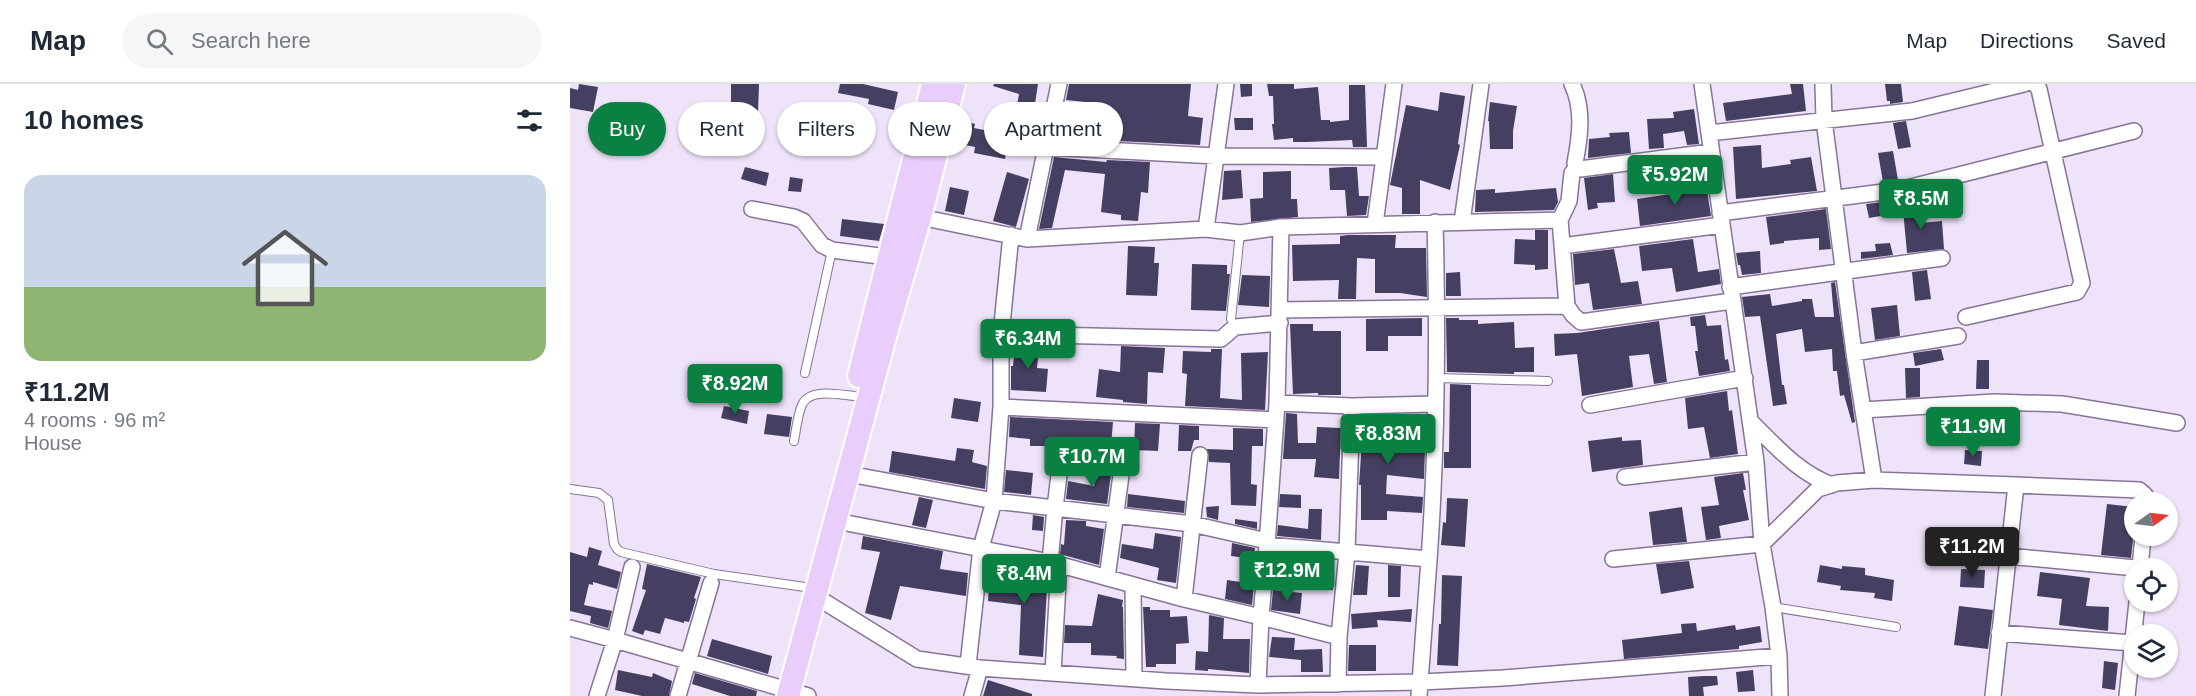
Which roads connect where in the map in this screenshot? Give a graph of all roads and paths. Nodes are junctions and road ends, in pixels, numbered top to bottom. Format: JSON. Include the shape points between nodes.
{"nodes":[{"id":1,"x":933,"y":84,"type":"edge"},
{"id":2,"x":954,"y":84,"type":"edge"},
{"id":3,"x":1059,"y":84,"type":"edge"},
{"id":4,"x":1226,"y":84,"type":"edge"},
{"id":5,"x":1394,"y":84,"type":"edge"},
{"id":6,"x":1481,"y":84,"type":"edge"},
{"id":7,"x":1572,"y":84,"type":"edge"},
{"id":8,"x":1702,"y":84,"type":"edge"},
{"id":9,"x":1823,"y":84,"type":"edge"},
{"id":10,"x":2034,"y":84,"type":"edge"},
{"id":11,"x":1056,"y":102,"type":"edge"},
{"id":12,"x":1824,"y":120,"type":"junction"},
{"id":13,"x":2134,"y":131,"type":"dead end"},
{"id":14,"x":1709,"y":133,"type":"junction"},
{"id":15,"x":1123,"y":151,"type":"edge"},
{"id":16,"x":1711,"y":152,"type":"junction"},
{"id":17,"x":2053,"y":152,"type":"junction"},
{"id":18,"x":1045,"y":156,"type":"edge"},
{"id":19,"x":1216,"y":156,"type":"junction"},
{"id":20,"x":1384,"y":157,"type":"junction"},
{"id":21,"x":1577,"y":167,"type":"junction"},
{"id":22,"x":1835,"y":198,"type":"junction"},
{"id":23,"x":752,"y":209,"type":"dead end"},
{"id":24,"x":920,"y":218,"type":"junction"},
{"id":25,"x":1721,"y":219,"type":"junction"},
{"id":26,"x":1560,"y":220,"type":"junction"},
{"id":27,"x":1435,"y":222,"type":"junction"},
{"id":28,"x":1462,"y":222,"type":"junction"},
{"id":29,"x":1375,"y":224,"type":"junction"},
{"id":30,"x":1281,"y":227,"type":"junction"},
{"id":31,"x":1206,"y":229,"type":"junction"},
{"id":32,"x":1240,"y":233,"type":"junction"},
{"id":33,"x":1011,"y":235,"type":"junction"},
{"id":34,"x":1028,"y":239,"type":"junction"},
{"id":35,"x":1562,"y":246,"type":"junction"},
{"id":36,"x":832,"y":250,"type":"junction"},
{"id":37,"x":887,"y":257,"type":"junction"},
{"id":38,"x":1942,"y":258,"type":"dead end"},
{"id":39,"x":1844,"y":271,"type":"junction"},
{"id":40,"x":1731,"y":294,"type":"junction"},
{"id":41,"x":1437,"y":306,"type":"junction"},
{"id":42,"x":1567,"y":306,"type":"junction"},
{"id":43,"x":1280,"y":316,"type":"junction"},
{"id":44,"x":1966,"y":317,"type":"dead end"},
{"id":45,"x":1231,"y":319,"type":"dead end"},
{"id":46,"x":1001,"y":334,"type":"junction"},
{"id":47,"x":1958,"y":336,"type":"dead end"},
{"id":48,"x":1854,"y":353,"type":"junction"},
{"id":49,"x":805,"y":373,"type":"dead end"},
{"id":50,"x":1436,"y":378,"type":"junction"},
{"id":51,"x":1745,"y":378,"type":"junction"},
{"id":52,"x":1548,"y":381,"type":"dead end"},
{"id":53,"x":854,"y":396,"type":"junction"},
{"id":54,"x":1277,"y":403,"type":"junction"},
{"id":55,"x":1435,"y":404,"type":"junction"},
{"id":56,"x":1590,"y":405,"type":"dead end"},
{"id":57,"x":1352,"y":406,"type":"junction"},
{"id":58,"x":1001,"y":407,"type":"junction"},
{"id":59,"x":1863,"y":410,"type":"junction"},
{"id":60,"x":1275,"y":420,"type":"junction"},
{"id":61,"x":1750,"y":421,"type":"junction"},
{"id":62,"x":2177,"y":423,"type":"dead end"},
{"id":63,"x":794,"y":441,"type":"dead end"},
{"id":64,"x":1125,"y":446,"type":"dead end"},
{"id":65,"x":1200,"y":455,"type":"dead end"},
{"id":66,"x":1061,"y":458,"type":"dead end"},
{"id":67,"x":1756,"y":462,"type":"junction"},
{"id":68,"x":849,"y":474,"type":"junction"},
{"id":69,"x":1625,"y":477,"type":"dead end"},
{"id":70,"x":1874,"y":480,"type":"junction"},
{"id":71,"x":1832,"y":485,"type":"junction"},
{"id":72,"x":2016,"y":485,"type":"junction"},
{"id":73,"x":570,"y":489,"type":"edge"},
{"id":74,"x":2141,"y":492,"type":"edge"},
{"id":75,"x":994,"y":501,"type":"junction"},
{"id":76,"x":1055,"y":508,"type":"junction"},
{"id":77,"x":1116,"y":516,"type":"junction"},
{"id":78,"x":836,"y":521,"type":"junction"},
{"id":79,"x":1192,"y":524,"type":"junction"},
{"id":80,"x":1267,"y":543,"type":"junction"},
{"id":81,"x":1762,"y":544,"type":"junction"},
{"id":82,"x":981,"y":548,"type":"junction"},
{"id":83,"x":1347,"y":552,"type":"junction"},
{"id":84,"x":2008,"y":556,"type":"junction"},
{"id":85,"x":1430,"y":559,"type":"junction"},
{"id":86,"x":1612,"y":559,"type":"dead end"},
{"id":87,"x":1054,"y":563,"type":"junction"},
{"id":88,"x":632,"y":567,"type":"dead end"},
{"id":89,"x":2124,"y":567,"type":"edge"},
{"id":90,"x":1107,"y":578,"type":"junction"},
{"id":91,"x":711,"y":583,"type":"dead end"},
{"id":92,"x":1133,"y":585,"type":"junction"},
{"id":93,"x":810,"y":592,"type":"junction"},
{"id":94,"x":1184,"y":599,"type":"junction"},
{"id":95,"x":1773,"y":607,"type":"junction"},
{"id":96,"x":1261,"y":616,"type":"junction"},
{"id":97,"x":1896,"y":627,"type":"dead end"},
{"id":98,"x":570,"y":628,"type":"edge"},
{"id":99,"x":2000,"y":633,"type":"junction"},
{"id":100,"x":1339,"y":637,"type":"junction"},
{"id":101,"x":615,"y":640,"type":"junction"},
{"id":102,"x":2124,"y":643,"type":"edge"},
{"id":103,"x":1779,"y":656,"type":"junction"},
{"id":104,"x":689,"y":662,"type":"junction"},
{"id":105,"x":974,"y":667,"type":"junction"},
{"id":106,"x":1053,"y":673,"type":"junction"},
{"id":107,"x":2129,"y":678,"type":"edge"},
{"id":108,"x":1134,"y":679,"type":"junction"},
{"id":109,"x":1338,"y":684,"type":"junction"},
{"id":110,"x":1258,"y":685,"type":"junction"},
{"id":111,"x":1419,"y":689,"type":"edge"},
{"id":112,"x":787,"y":693,"type":"edge"},
{"id":113,"x":597,"y":696,"type":"edge"},
{"id":114,"x":678,"y":696,"type":"edge"},
{"id":115,"x":972,"y":696,"type":"edge"},
{"id":116,"x":1780,"y":696,"type":"edge"},
{"id":117,"x":1993,"y":696,"type":"edge"},
{"id":118,"x":2127,"y":696,"type":"edge"}],
"edges":[{"from":1,"to":37,"type":"main road"},
{"from":2,"to":24,"type":"main road"},
{"from":3,"to":11,"type":"street"},
{"from":4,"to":19,"type":"street"},
{"from":5,"to":20,"type":"street"},
{"from":6,"to":28,"type":"street"},
{"from":7,"to":21,"type":"street","via":[[1581,129]]},
{"from":8,"to":14,"type":"street"},
{"from":9,"to":12,"type":"street"},
{"from":10,"to":12,"type":"street","via":[[1935,107]]},
{"from":10,"to":17,"type":"street"},
{"from":12,"to":14,"type":"street"},
{"from":12,"to":22,"type":"street"},
{"from":13,"to":17,"type":"street"},
{"from":14,"to":16,"type":"street"},
{"from":15,"to":19,"type":"street"},
{"from":16,"to":21,"type":"street"},
{"from":16,"to":25,"type":"street"},
{"from":17,"to":22,"type":"street","via":[[1934,182]]},
{"from":17,"to":44,"type":"street","via":[[2081,288]]},
{"from":18,"to":34,"type":"street"},
{"from":19,"to":20,"type":"street"},
{"from":19,"to":31,"type":"street"},
{"from":20,"to":29,"type":"street"},
{"from":21,"to":26,"type":"street"},
{"from":22,"to":25,"type":"street"},
{"from":22,"to":39,"type":"street"},
{"from":23,"to":36,"type":"street","via":[[803,221]]},
{"from":24,"to":33,"type":"street"},
{"from":24,"to":68,"type":"main road"},
{"from":25,"to":35,"type":"street"},
{"from":25,"to":40,"type":"street"},
{"from":26,"to":28,"type":"street"},
{"from":26,"to":35,"type":"street"},
{"from":27,"to":28,"type":"street"},
{"from":27,"to":29,"type":"street"},
{"from":27,"to":41,"type":"street"},
{"from":29,"to":30,"type":"street"},
{"from":30,"to":32,"type":"street"},
{"from":30,"to":43,"type":"street"},
{"from":31,"to":32,"type":"street"},
{"from":31,"to":34,"type":"street"},
{"from":32,"to":45,"type":"lane"},
{"from":33,"to":34,"type":"street"},
{"from":33,"to":46,"type":"street"},
{"from":35,"to":42,"type":"street"},
{"from":36,"to":37,"type":"street"},
{"from":36,"to":49,"type":"lane"},
{"from":37,"to":53,"type":"main road"},
{"from":38,"to":39,"type":"street"},
{"from":39,"to":40,"type":"street"},
{"from":39,"to":48,"type":"street"},
{"from":40,"to":42,"type":"street","via":[[1581,322]]},
{"from":40,"to":51,"type":"street"},
{"from":41,"to":42,"type":"street"},
{"from":41,"to":43,"type":"street"},
{"from":41,"to":50,"type":"street"},
{"from":43,"to":46,"type":"street","via":[[1235,327],[1221,339]]},
{"from":43,"to":54,"type":"street"},
{"from":46,"to":58,"type":"street"},
{"from":47,"to":48,"type":"street"},
{"from":48,"to":59,"type":"street"},
{"from":50,"to":52,"type":"lane"},
{"from":50,"to":55,"type":"street"},
{"from":51,"to":56,"type":"street"},
{"from":51,"to":61,"type":"street"},
{"from":53,"to":63,"type":"lane","via":[[809,397],[803,403]]},
{"from":53,"to":93,"type":"main road"},
{"from":54,"to":57,"type":"street"},
{"from":54,"to":60,"type":"street"},
{"from":55,"to":57,"type":"street"},
{"from":55,"to":85,"type":"street"},
{"from":57,"to":83,"type":"street"},
{"from":58,"to":60,"type":"street"},
{"from":58,"to":75,"type":"street"},
{"from":59,"to":62,"type":"street","via":[[1994,402],[2062,404]]},
{"from":59,"to":70,"type":"street"},
{"from":60,"to":80,"type":"street"},
{"from":61,"to":67,"type":"street"},
{"from":61,"to":71,"type":"street","via":[[1802,470]]},
{"from":64,"to":77,"type":"street"},
{"from":65,"to":79,"type":"street"},
{"from":66,"to":76,"type":"street"},
{"from":67,"to":69,"type":"street"},
{"from":67,"to":81,"type":"street"},
{"from":68,"to":75,"type":"street"},
{"from":68,"to":78,"type":"main road"},
{"from":70,"to":71,"type":"street"},
{"from":70,"to":72,"type":"street"},
{"from":71,"to":81,"type":"street","via":[[1818,489]]},
{"from":72,"to":74,"type":"street"},
{"from":72,"to":84,"type":"street"},
{"from":73,"to":93,"type":"lane","via":[[605,496],[614,544],[621,552]]},
{"from":75,"to":76,"type":"street"},
{"from":75,"to":82,"type":"street"},
{"from":76,"to":77,"type":"street"},
{"from":76,"to":87,"type":"street"},
{"from":77,"to":79,"type":"street"},
{"from":77,"to":90,"type":"street"},
{"from":78,"to":82,"type":"street"},
{"from":78,"to":93,"type":"main road"},
{"from":79,"to":80,"type":"street"},
{"from":79,"to":94,"type":"street"},
{"from":80,"to":83,"type":"street"},
{"from":80,"to":96,"type":"street"},
{"from":81,"to":86,"type":"street"},
{"from":81,"to":95,"type":"street"},
{"from":82,"to":87,"type":"street"},
{"from":82,"to":105,"type":"street"},
{"from":83,"to":85,"type":"street"},
{"from":83,"to":100,"type":"street"},
{"from":84,"to":89,"type":"street"},
{"from":84,"to":99,"type":"street"},
{"from":85,"to":111,"type":"street"},
{"from":87,"to":90,"type":"street"},
{"from":87,"to":106,"type":"street"},
{"from":88,"to":101,"type":"street"},
{"from":90,"to":92,"type":"street"},
{"from":91,"to":104,"type":"street"},
{"from":92,"to":94,"type":"street"},
{"from":92,"to":108,"type":"street"},
{"from":93,"to":105,"type":"street","via":[[917,659]]},
{"from":93,"to":112,"type":"main road"},
{"from":94,"to":96,"type":"street"},
{"from":95,"to":97,"type":"lane"},
{"from":95,"to":103,"type":"street"},
{"from":96,"to":100,"type":"street"},
{"from":96,"to":110,"type":"street"},
{"from":98,"to":101,"type":"street"},
{"from":99,"to":102,"type":"street"},
{"from":99,"to":117,"type":"street"},
{"from":100,"to":109,"type":"street"},
{"from":101,"to":104,"type":"street"},
{"from":101,"to":113,"type":"street"},
{"from":103,"to":111,"type":"street","via":[[1503,678]]},
{"from":103,"to":116,"type":"street"},
{"from":104,"to":112,"type":"street"},
{"from":104,"to":114,"type":"street"},
{"from":105,"to":106,"type":"street"},
{"from":105,"to":115,"type":"street"},
{"from":106,"to":108,"type":"street"},
{"from":107,"to":118,"type":"street"},
{"from":108,"to":110,"type":"street"},
{"from":109,"to":110,"type":"street"},
{"from":109,"to":111,"type":"street"}]}
